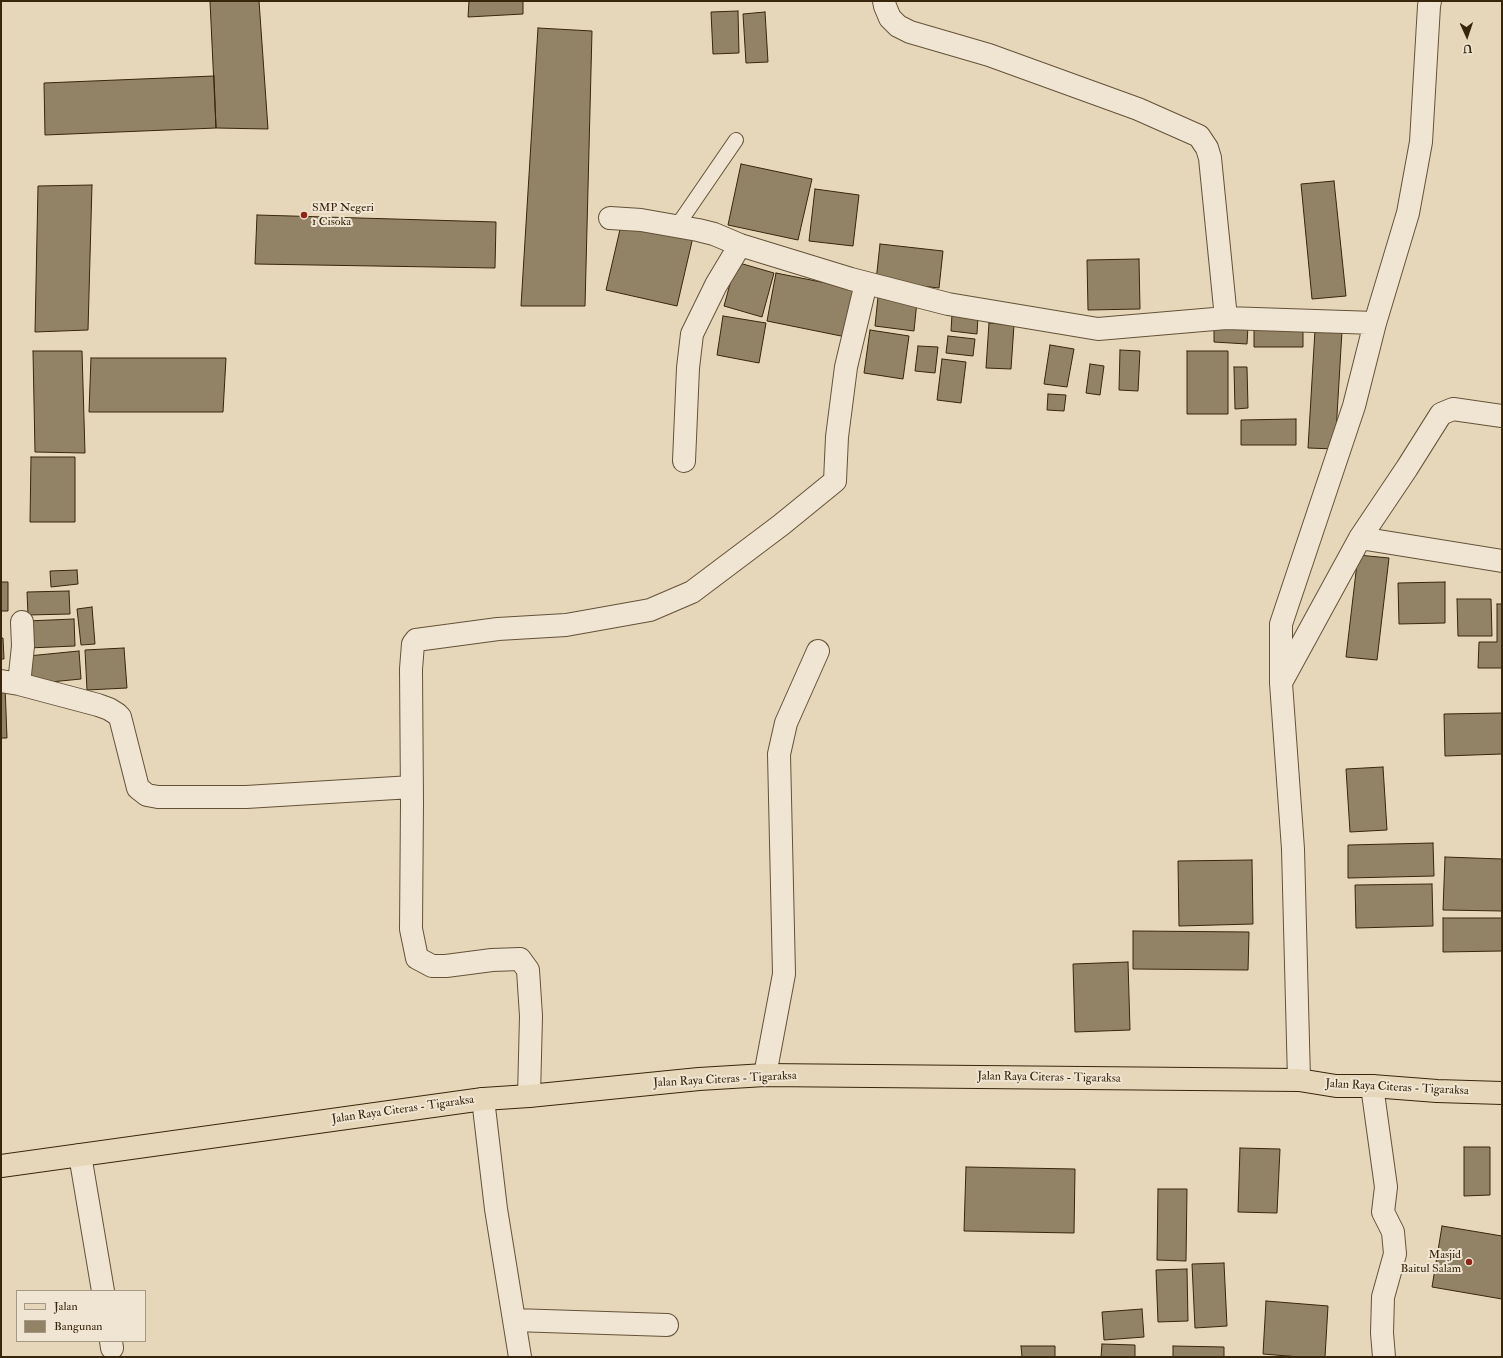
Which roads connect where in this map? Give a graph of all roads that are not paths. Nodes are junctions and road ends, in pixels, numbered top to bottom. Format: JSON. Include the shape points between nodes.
{"nodes":[{"id":1,"x":884,"y":1,"type":"edge"},
{"id":2,"x":1430,"y":1,"type":"edge"},
{"id":3,"x":736,"y":140,"type":"dead end"},
{"id":4,"x":610,"y":218,"type":"dead end"},
{"id":5,"x":677,"y":226,"type":"junction"},
{"id":6,"x":740,"y":245,"type":"junction"},
{"id":7,"x":866,"y":283,"type":"junction"},
{"id":8,"x":1226,"y":318,"type":"junction"},
{"id":9,"x":1375,"y":323,"type":"junction"},
{"id":10,"x":1502,"y":416,"type":"edge"},
{"id":11,"x":684,"y":461,"type":"dead end"},
{"id":12,"x":1360,"y":538,"type":"junction"},
{"id":13,"x":1502,"y":561,"type":"edge"},
{"id":14,"x":22,"y":622,"type":"dead end"},
{"id":15,"x":818,"y":652,"type":"dead end"},
{"id":16,"x":10,"y":683,"type":"edge"},
{"id":17,"x":1281,"y":683,"type":"junction"},
{"id":18,"x":412,"y":788,"type":"junction"},
{"id":19,"x":765,"y":1076,"type":"junction"},
{"id":20,"x":1299,"y":1080,"type":"junction"},
{"id":21,"x":1372,"y":1086,"type":"junction"},
{"id":22,"x":1502,"y":1093,"type":"edge"},
{"id":23,"x":529,"y":1096,"type":"junction"},
{"id":24,"x":483,"y":1099,"type":"junction"},
{"id":25,"x":80,"y":1155,"type":"junction"},
{"id":26,"x":1,"y":1166,"type":"edge"},
{"id":27,"x":103,"y":1290,"type":"edge"},
{"id":28,"x":514,"y":1320,"type":"junction"},
{"id":29,"x":667,"y":1325,"type":"dead end"},
{"id":30,"x":520,"y":1357,"type":"edge"},
{"id":31,"x":1384,"y":1357,"type":"edge"}],
"edges":[{"from":1,"to":8,"type":"street","via":[[890,18],[910,32],[1004,61],[1138,109],[1199,136],[1210,158]]},
{"from":2,"to":9,"type":"street","via":[[1421,142],[1408,213]]},
{"from":3,"to":5,"type":"lane"},
{"from":4,"to":5,"type":"street"},
{"from":5,"to":6,"type":"street","via":[[714,234]]},
{"from":6,"to":7,"type":"street"},
{"from":6,"to":11,"type":"street","via":[[716,285],[692,334]]},
{"from":7,"to":8,"type":"street","via":[[948,304],[1098,329]]},
{"from":7,"to":18,"type":"street","via":[[846,367],[837,437],[835,481],[692,592],[650,610],[566,625],[498,629],[416,640],[412,648],[411,669]]},
{"from":8,"to":9,"type":"street"},
{"from":9,"to":17,"type":"street","via":[[1354,406],[1281,624]]},
{"from":10,"to":12,"type":"street","via":[[1453,409],[1441,414]]},
{"from":12,"to":13,"type":"street"},
{"from":12,"to":17,"type":"street"},
{"from":14,"to":16,"type":"street","via":[[23,646]]},
{"from":15,"to":19,"type":"street","via":[[786,723],[779,754],[784,974]]},
{"from":16,"to":18,"type":"street","via":[[98,705],[117,714],[120,717],[138,788],[147,795],[246,797]]},
{"from":17,"to":20,"type":"street","via":[[1293,849]]},
{"from":18,"to":23,"type":"street","via":[[411,930],[417,958],[432,966],[520,959],[528,970],[529,985]]},
{"from":19,"to":20,"type":"main road","name":"Jalan Raya Citeras - Tigaraksa"},
{"from":19,"to":23,"type":"main road","name":"Jalan Raya Citeras - Tigaraksa","via":[[699,1079]]},
{"from":20,"to":21,"type":"main road","name":"Jalan Raya Citeras - Tigaraksa","via":[[1336,1086]]},
{"from":21,"to":22,"type":"main road","name":"Jalan Raya Citeras - Tigaraksa"},
{"from":21,"to":31,"type":"street","via":[[1386,1187],[1383,1212],[1393,1232],[1395,1254],[1383,1297]]},
{"from":23,"to":24,"type":"main road","name":"Jalan Raya Citeras - Tigaraksa"},
{"from":24,"to":25,"type":"main road","name":"Jalan Raya Citeras - Tigaraksa"},
{"from":24,"to":28,"type":"street","via":[[496,1209]]},
{"from":25,"to":26,"type":"main road","name":"Jalan Raya Citeras - Tigaraksa"},
{"from":25,"to":27,"type":"street"},
{"from":28,"to":29,"type":"street"},
{"from":28,"to":30,"type":"street"}]}
